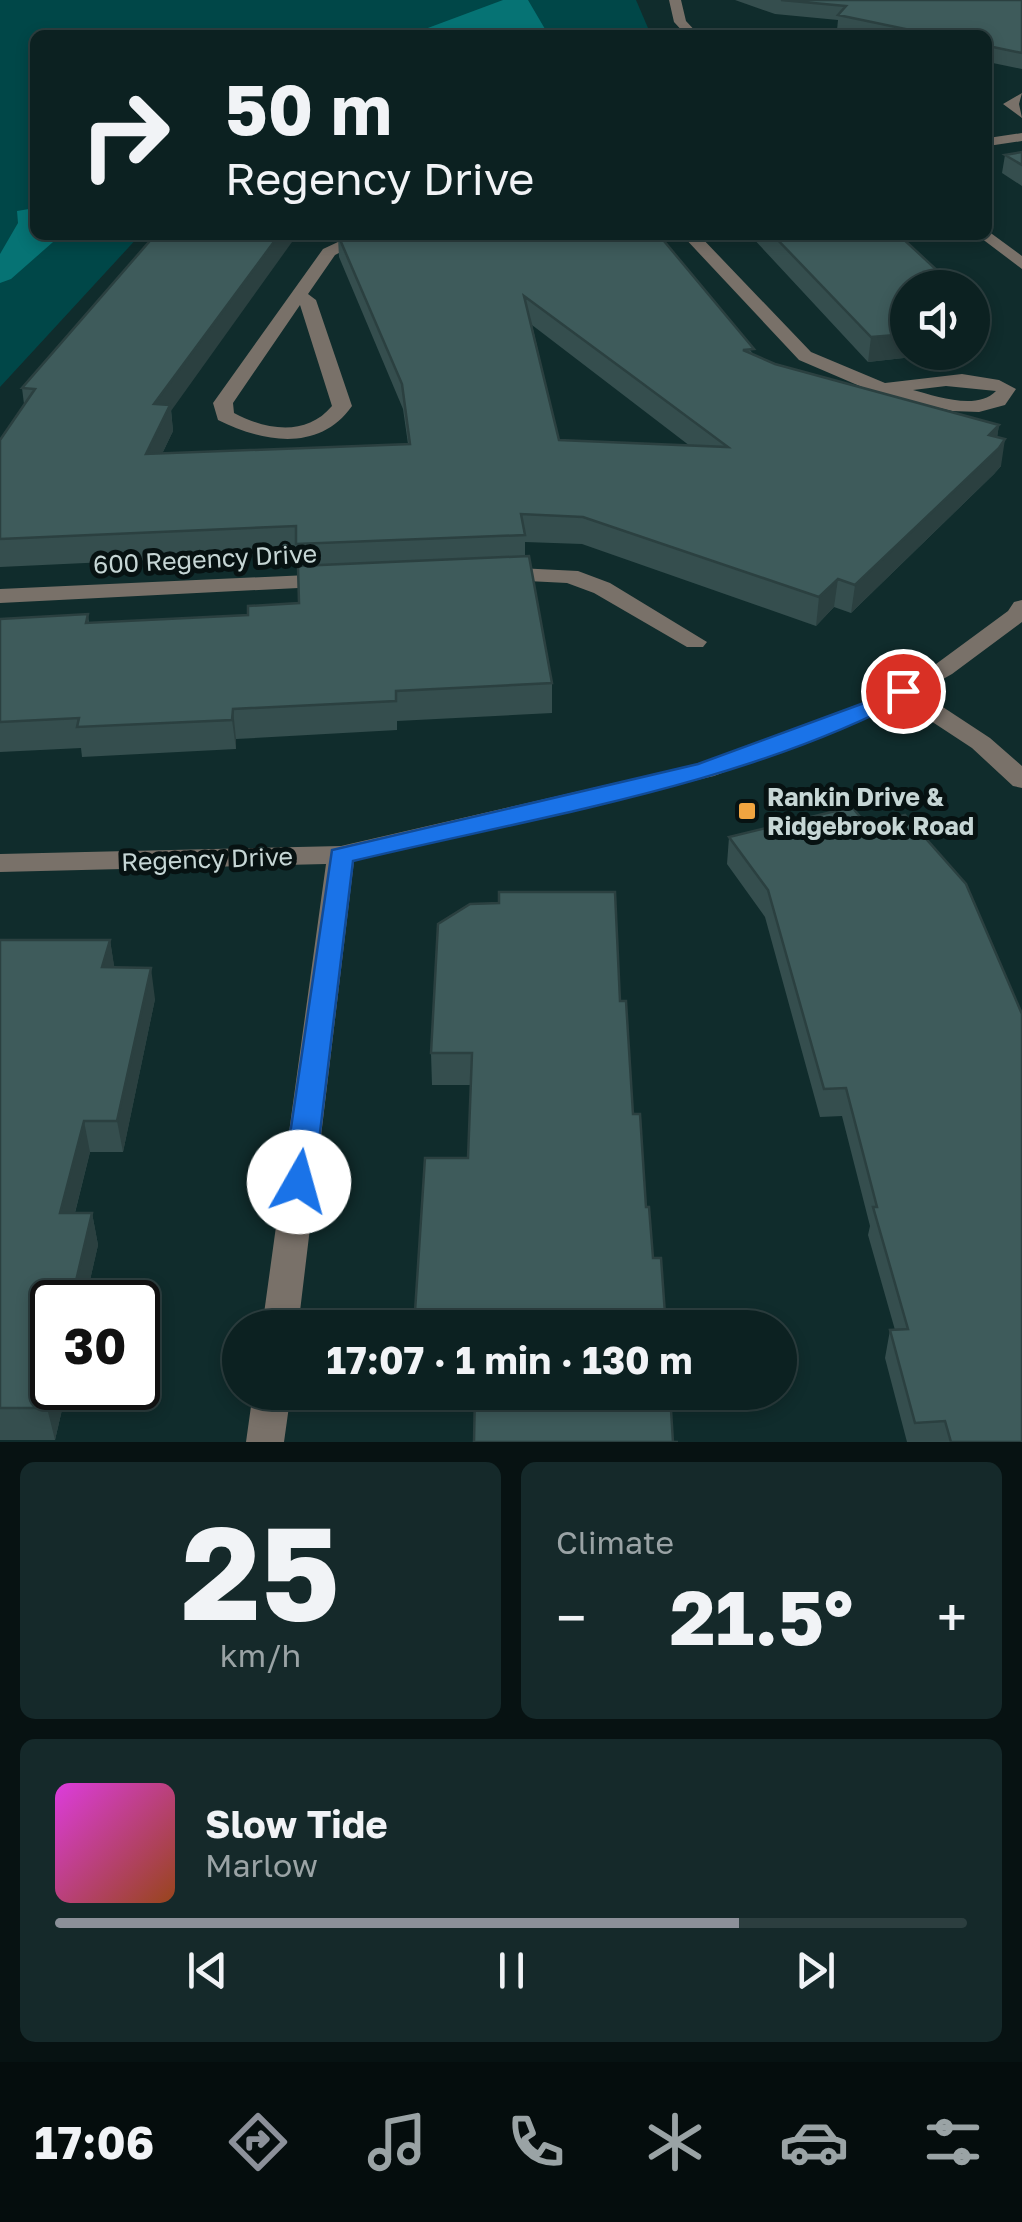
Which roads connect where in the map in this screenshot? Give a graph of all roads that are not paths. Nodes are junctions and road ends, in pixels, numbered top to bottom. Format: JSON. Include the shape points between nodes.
{"nodes":[{"id":1,"x":675,"y":0,"type":"edge"},
{"id":2,"x":688,"y":30,"type":"edge"},
{"id":3,"x":1022,"y":98,"type":"edge"},
{"id":4,"x":1022,"y":114,"type":"edge"},
{"id":5,"x":1022,"y":136,"type":"edge"},
{"id":6,"x":992,"y":141,"type":"edge"},
{"id":7,"x":355,"y":240,"type":"edge"},
{"id":8,"x":695,"y":240,"type":"edge"},
{"id":9,"x":991,"y":240,"type":"edge"},
{"id":10,"x":1022,"y":264,"type":"edge"},
{"id":11,"x":299,"y":297,"type":"junction"},
{"id":12,"x":882,"y":389,"type":"junction"},
{"id":13,"x":484,"y":574,"type":"edge"},
{"id":14,"x":350,"y":580,"type":"edge"},
{"id":15,"x":0,"y":596,"type":"edge"},
{"id":16,"x":1022,"y":607,"type":"edge"},
{"id":17,"x":695,"y":642,"type":"dead end"},
{"id":18,"x":903,"y":691,"type":"junction"},
{"id":19,"x":1022,"y":780,"type":"edge"},
{"id":20,"x":341,"y":855,"type":"junction"},
{"id":21,"x":0,"y":864,"type":"edge"},
{"id":22,"x":282,"y":1310,"type":"edge"},
{"id":23,"x":269,"y":1410,"type":"edge"},
{"id":24,"x":265,"y":1442,"type":"edge"}],
"edges":[{"from":1,"to":2,"type":"street"},
{"from":3,"to":4,"type":"street","via":[[1010,104]]},
{"from":5,"to":6,"type":"street"},
{"from":7,"to":11,"type":"street","via":[[329,252]]},
{"from":8,"to":12,"type":"street","via":[[805,356]]},
{"from":9,"to":10,"type":"street"},
{"from":11,"to":11,"type":"street","via":[[223,403],[225,416],[261,433],[315,429],[335,419],[342,406],[307,300]]},
{"from":12,"to":12,"type":"street","via":[[978,406],[1007,389],[987,379]]},
{"from":13,"to":17,"type":"street","via":[[570,576]]},
{"from":14,"to":15,"type":"street","name":"600 Regency Drive"},
{"from":16,"to":18,"type":"street","name":"Regency Drive","via":[[944,669]]},
{"from":18,"to":19,"type":"street"},
{"from":18,"to":20,"type":"street","name":"Regency Drive","via":[[706,770]]},
{"from":20,"to":21,"type":"street","name":"Regency Drive"},
{"from":20,"to":22,"type":"street"},
{"from":23,"to":24,"type":"street"}]}
